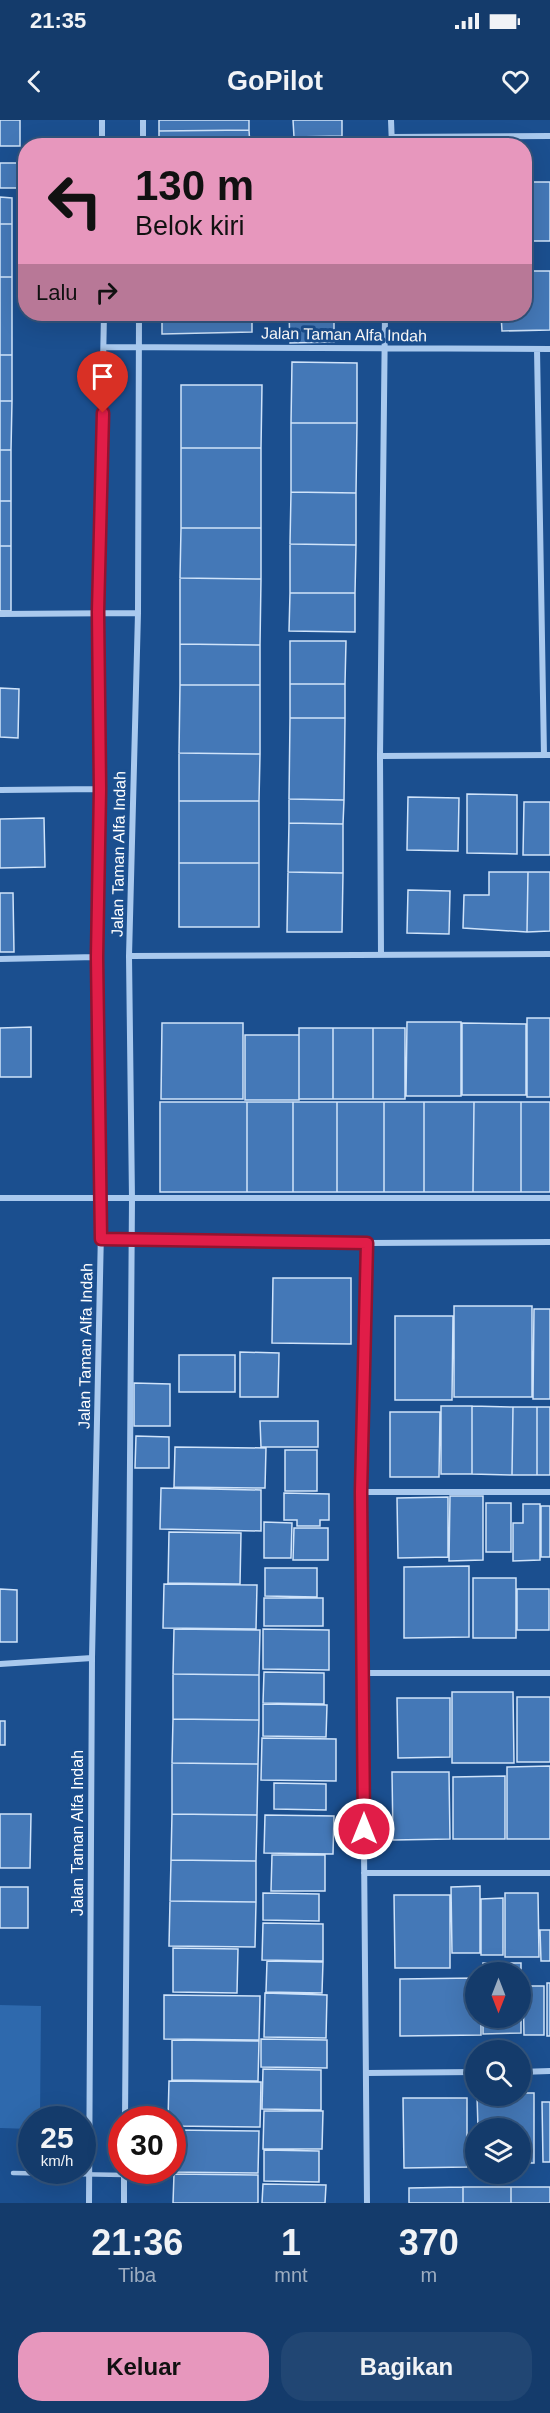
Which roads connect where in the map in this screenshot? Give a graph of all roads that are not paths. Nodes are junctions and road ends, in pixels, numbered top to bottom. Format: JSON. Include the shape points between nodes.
{"nodes":[{"id":1,"x":102,"y":120,"type":"edge"},
{"id":2,"x":143,"y":120,"type":"edge"},
{"id":3,"x":392,"y":120,"type":"edge"},
{"id":4,"x":550,"y":136,"type":"edge"},
{"id":5,"x":392,"y":137,"type":"joint"},
{"id":6,"x":102,"y":138,"type":"edge"},
{"id":7,"x":143,"y":138,"type":"edge"},
{"id":8,"x":104,"y":321,"type":"edge"},
{"id":9,"x":139,"y":321,"type":"edge"},
{"id":10,"x":386,"y":321,"type":"edge"},
{"id":11,"x":104,"y":346,"type":"junction"},
{"id":12,"x":138,"y":346,"type":"junction"},
{"id":13,"x":384,"y":348,"type":"junction"},
{"id":14,"x":537,"y":349,"type":"junction"},
{"id":15,"x":550,"y":349,"type":"edge"},
{"id":16,"x":98,"y":612,"type":"junction"},
{"id":17,"x":138,"y":613,"type":"junction"},
{"id":18,"x":0,"y":614,"type":"edge"},
{"id":19,"x":547,"y":755,"type":"edge"},
{"id":20,"x":380,"y":756,"type":"junction"},
{"id":21,"x":100,"y":789,"type":"junction"},
{"id":22,"x":0,"y":790,"type":"edge"},
{"id":23,"x":550,"y":954,"type":"edge"},
{"id":24,"x":381,"y":955,"type":"junction"},
{"id":25,"x":129,"y":956,"type":"junction"},
{"id":26,"x":97,"y":957,"type":"junction"},
{"id":27,"x":0,"y":959,"type":"edge"},
{"id":28,"x":0,"y":1198,"type":"edge"},
{"id":29,"x":550,"y":1198,"type":"edge"},
{"id":30,"x":132,"y":1199,"type":"junction"},
{"id":31,"x":101,"y":1200,"type":"junction"},
{"id":32,"x":101,"y":1239,"type":"junction"},
{"id":33,"x":131,"y":1240,"type":"junction"},
{"id":34,"x":550,"y":1242,"type":"edge"},
{"id":35,"x":367,"y":1243,"type":"junction"},
{"id":36,"x":361,"y":1492,"type":"junction"},
{"id":37,"x":550,"y":1492,"type":"edge"},
{"id":38,"x":92,"y":1658,"type":"junction"},
{"id":39,"x":0,"y":1664,"type":"edge"},
{"id":40,"x":363,"y":1673,"type":"junction"},
{"id":41,"x":550,"y":1673,"type":"edge"},
{"id":42,"x":550,"y":1873,"type":"edge"},
{"id":43,"x":364,"y":1874,"type":"junction"},
{"id":44,"x":465,"y":2072,"type":"edge"},
{"id":45,"x":531,"y":2072,"type":"edge"},
{"id":46,"x":550,"y":2072,"type":"edge"},
{"id":47,"x":366,"y":2073,"type":"junction"},
{"id":48,"x":89,"y":2106,"type":"edge"},
{"id":49,"x":125,"y":2106,"type":"edge"},
{"id":50,"x":13,"y":2174,"type":"dead end"},
{"id":51,"x":18,"y":2174,"type":"edge"},
{"id":52,"x":89,"y":2184,"type":"edge"},
{"id":53,"x":124,"y":2184,"type":"edge"},
{"id":54,"x":89,"y":2203,"type":"edge"},
{"id":55,"x":124,"y":2203,"type":"edge"},
{"id":56,"x":367,"y":2203,"type":"edge"}],
"edges":[{"from":1,"to":6,"type":"street"},
{"from":2,"to":7,"type":"street"},
{"from":3,"to":5,"type":"street"},
{"from":4,"to":5,"type":"street"},
{"from":8,"to":11,"type":"street","name":"Jalan Taman Alfa Indah"},
{"from":9,"to":12,"type":"street","name":"Jalan Taman Alfa Indah"},
{"from":10,"to":13,"type":"street"},
{"from":11,"to":12,"type":"street","name":"Jalan Taman Alfa Indah"},
{"from":11,"to":16,"type":"street","name":"Jalan Taman Alfa Indah"},
{"from":12,"to":13,"type":"street","name":"Jalan Taman Alfa Indah"},
{"from":12,"to":17,"type":"street","name":"Jalan Taman Alfa Indah"},
{"from":13,"to":14,"type":"street","name":"Jalan Taman Alfa Indah"},
{"from":13,"to":20,"type":"street"},
{"from":14,"to":15,"type":"street","name":"Jalan Taman Alfa Indah"},
{"from":14,"to":19,"type":"street"},
{"from":16,"to":17,"type":"street"},
{"from":16,"to":18,"type":"street"},
{"from":16,"to":21,"type":"street","name":"Jalan Taman Alfa Indah"},
{"from":17,"to":25,"type":"street","name":"Jalan Taman Alfa Indah"},
{"from":19,"to":20,"type":"street"},
{"from":20,"to":24,"type":"street"},
{"from":21,"to":22,"type":"street"},
{"from":21,"to":26,"type":"street","name":"Jalan Taman Alfa Indah"},
{"from":23,"to":24,"type":"street"},
{"from":24,"to":25,"type":"street"},
{"from":25,"to":30,"type":"street","name":"Jalan Taman Alfa Indah"},
{"from":26,"to":27,"type":"street"},
{"from":26,"to":31,"type":"street","name":"Jalan Taman Alfa Indah"},
{"from":28,"to":31,"type":"street"},
{"from":29,"to":30,"type":"street"},
{"from":30,"to":31,"type":"street"},
{"from":30,"to":33,"type":"street","name":"Jalan Taman Alfa Indah"},
{"from":31,"to":32,"type":"street","name":"Jalan Taman Alfa Indah"},
{"from":32,"to":33,"type":"street"},
{"from":32,"to":38,"type":"street","name":"Jalan Taman Alfa Indah"},
{"from":33,"to":35,"type":"street"},
{"from":33,"to":49,"type":"street","name":"Jalan Taman Alfa Indah"},
{"from":34,"to":35,"type":"street"},
{"from":35,"to":36,"type":"street"},
{"from":36,"to":37,"type":"street"},
{"from":36,"to":40,"type":"street"},
{"from":38,"to":39,"type":"street"},
{"from":38,"to":48,"type":"street","name":"Jalan Taman Alfa Indah"},
{"from":40,"to":41,"type":"street"},
{"from":40,"to":43,"type":"street"},
{"from":42,"to":43,"type":"street"},
{"from":43,"to":47,"type":"street"},
{"from":44,"to":47,"type":"street"},
{"from":45,"to":46,"type":"street"},
{"from":47,"to":56,"type":"street"},
{"from":50,"to":51,"type":"lane"},
{"from":52,"to":54,"type":"street","name":"Jalan Taman Alfa Indah"},
{"from":53,"to":55,"type":"street"}]}
